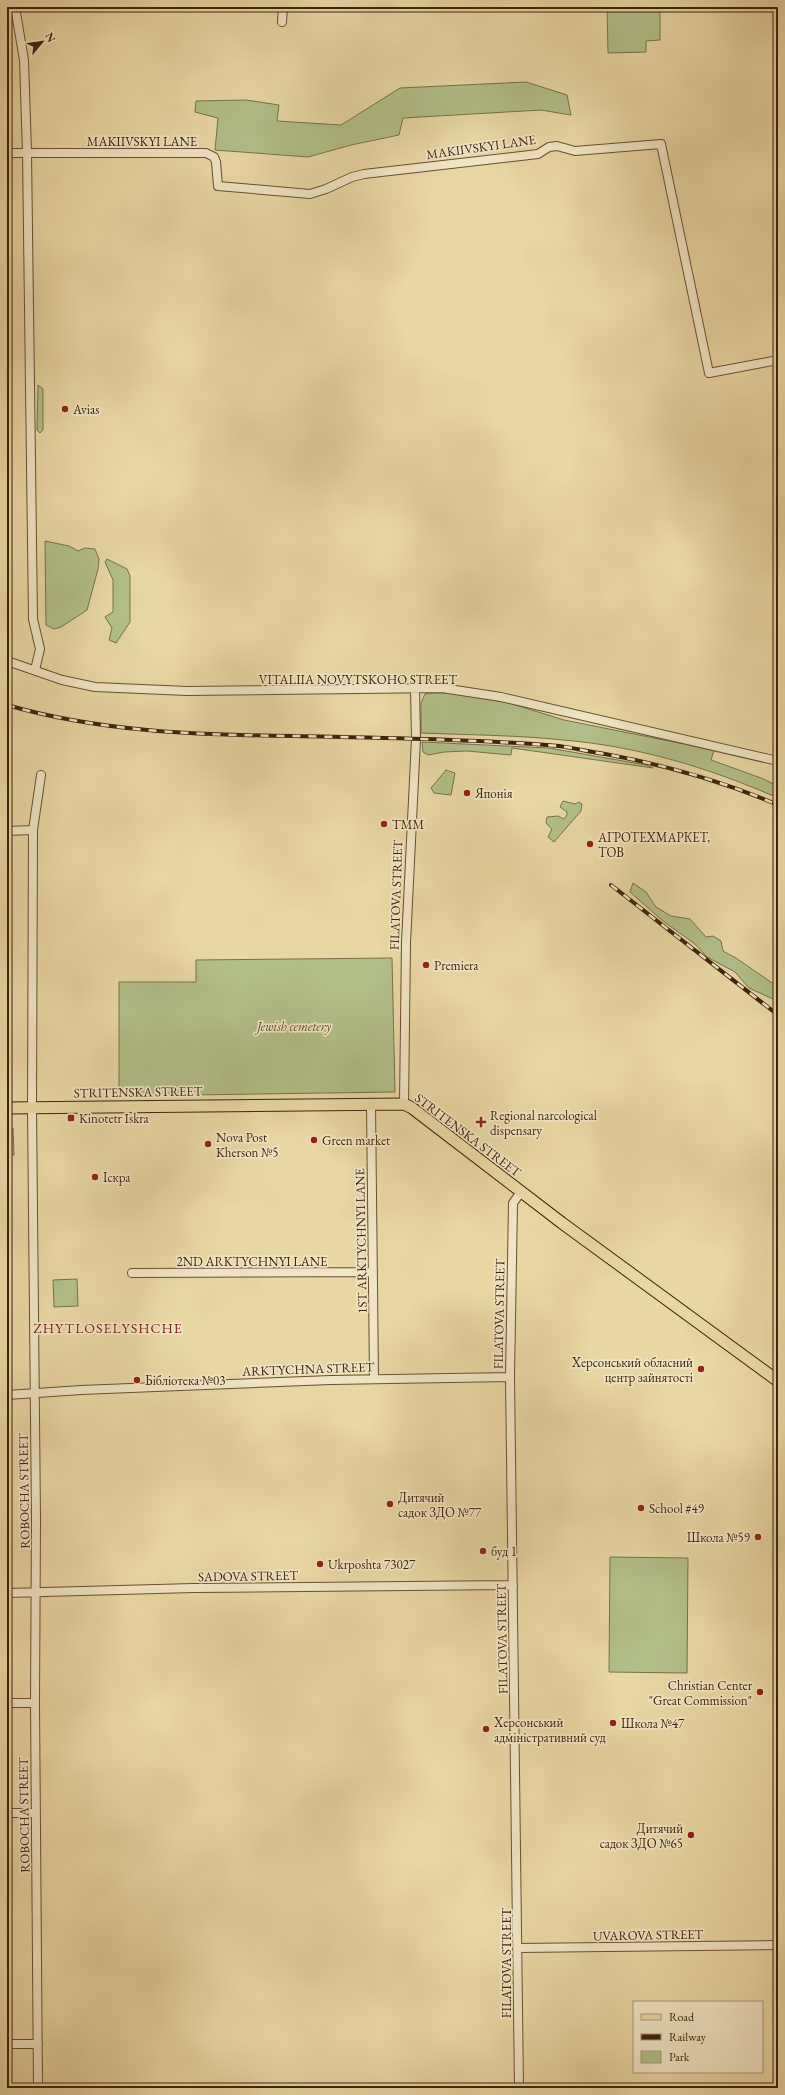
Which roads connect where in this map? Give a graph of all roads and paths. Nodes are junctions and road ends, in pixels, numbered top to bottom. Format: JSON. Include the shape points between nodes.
{"nodes":[{"id":1,"x":15,"y":7,"type":"edge"},
{"id":2,"x":283,"y":7,"type":"edge"},
{"id":3,"x":282,"y":22,"type":"dead end"},
{"id":4,"x":7,"y":153,"type":"edge"},
{"id":5,"x":27,"y":153,"type":"junction"},
{"id":6,"x":778,"y":360,"type":"edge"},
{"id":7,"x":7,"y":661,"type":"edge"},
{"id":8,"x":35,"y":670,"type":"junction"},
{"id":9,"x":415,"y":688,"type":"junction"},
{"id":10,"x":778,"y":761,"type":"edge"},
{"id":11,"x":42,"y":775,"type":"dead end"},
{"id":12,"x":33,"y":830,"type":"junction"},
{"id":13,"x":7,"y":831,"type":"edge"},
{"id":14,"x":371,"y":1104,"type":"junction"},
{"id":15,"x":404,"y":1104,"type":"junction"},
{"id":16,"x":7,"y":1108,"type":"edge"},
{"id":17,"x":32,"y":1108,"type":"junction"},
{"id":18,"x":521,"y":1192,"type":"junction"},
{"id":19,"x":373,"y":1272,"type":"junction"},
{"id":20,"x":132,"y":1273,"type":"dead end"},
{"id":21,"x":510,"y":1377,"type":"junction"},
{"id":22,"x":374,"y":1378,"type":"junction"},
{"id":23,"x":778,"y":1381,"type":"edge"},
{"id":24,"x":35,"y":1394,"type":"junction"},
{"id":25,"x":7,"y":1395,"type":"edge"},
{"id":26,"x":513,"y":1585,"type":"junction"},
{"id":27,"x":36,"y":1592,"type":"junction"},
{"id":28,"x":7,"y":1593,"type":"edge"},
{"id":29,"x":35,"y":1703,"type":"junction"},
{"id":30,"x":7,"y":1704,"type":"edge"},
{"id":31,"x":7,"y":1813,"type":"edge"},
{"id":32,"x":36,"y":1813,"type":"junction"},
{"id":33,"x":778,"y":1945,"type":"edge"},
{"id":34,"x":518,"y":1948,"type":"junction"},
{"id":35,"x":7,"y":2044,"type":"edge"},
{"id":36,"x":38,"y":2044,"type":"junction"},
{"id":37,"x":38,"y":2088,"type":"edge"},
{"id":38,"x":519,"y":2088,"type":"edge"}],
"edges":[{"from":1,"to":5,"type":"street","via":[[24,60]]},
{"from":2,"to":3,"type":"street"},
{"from":4,"to":5,"type":"street"},
{"from":5,"to":6,"type":"street","name":"MAKIIVSKYI LANE","via":[[206,153],[214,157],[216,162],[218,186],[310,194],[364,174],[538,154],[548,147],[557,146],[575,151],[661,144],[709,374]]},
{"from":5,"to":8,"type":"street","via":[[33,619],[40,649]]},
{"from":7,"to":8,"type":"street","name":"VITALIIA NOVYTSKOHO STREET"},
{"from":8,"to":9,"type":"street","name":"VITALIIA NOVYTSKOHO STREET","via":[[62,680],[95,686],[187,691]]},
{"from":9,"to":10,"type":"street","name":"VITALIIA NOVYTSKOHO STREET","via":[[465,690],[501,697]]},
{"from":9,"to":15,"type":"street","name":"FILATOVA STREET","via":[[416,739],[406,943]]},
{"from":11,"to":12,"type":"street","name":"ROBOCHA STREET"},
{"from":12,"to":13,"type":"street"},
{"from":12,"to":17,"type":"street","name":"ROBOCHA STREET"},
{"from":14,"to":15,"type":"main road","name":"STRITENSKA STREET"},
{"from":14,"to":17,"type":"main road","name":"STRITENSKA STREET"},
{"from":14,"to":19,"type":"street","name":"1ST ARKTYCHNYI LANE"},
{"from":15,"to":18,"type":"main road","name":"STRITENSKA STREET","via":[[414,1109]]},
{"from":16,"to":17,"type":"main road","name":"STRITENSKA STREET"},
{"from":17,"to":24,"type":"street","name":"ROBOCHA STREET"},
{"from":18,"to":21,"type":"street","name":"FILATOVA STREET","via":[[513,1203]]},
{"from":18,"to":23,"type":"main road","name":"STRITENSKA STREET"},
{"from":19,"to":20,"type":"street","name":"2ND ARKTYCHNYI LANE"},
{"from":19,"to":22,"type":"street","name":"1ST ARKTYCHNYI LANE"},
{"from":21,"to":22,"type":"street","name":"ARKTYCHNA STREET"},
{"from":21,"to":26,"type":"street","name":"FILATOVA STREET"},
{"from":22,"to":24,"type":"street","name":"ARKTYCHNA STREET"},
{"from":24,"to":25,"type":"street","name":"ARKTYCHNA STREET"},
{"from":24,"to":27,"type":"street","name":"ROBOCHA STREET"},
{"from":26,"to":27,"type":"street","name":"SADOVA STREET"},
{"from":26,"to":34,"type":"street","name":"FILATOVA STREET"},
{"from":27,"to":28,"type":"street","name":"SADOVA STREET"},
{"from":27,"to":29,"type":"street","name":"ROBOCHA STREET"},
{"from":29,"to":30,"type":"street"},
{"from":29,"to":32,"type":"street","name":"ROBOCHA STREET"},
{"from":31,"to":32,"type":"street"},
{"from":32,"to":36,"type":"street","name":"ROBOCHA STREET"},
{"from":33,"to":34,"type":"street","name":"UVAROVA STREET"},
{"from":34,"to":38,"type":"street","name":"FILATOVA STREET"},
{"from":35,"to":36,"type":"street"},
{"from":36,"to":37,"type":"street","name":"ROBOCHA STREET"}]}
